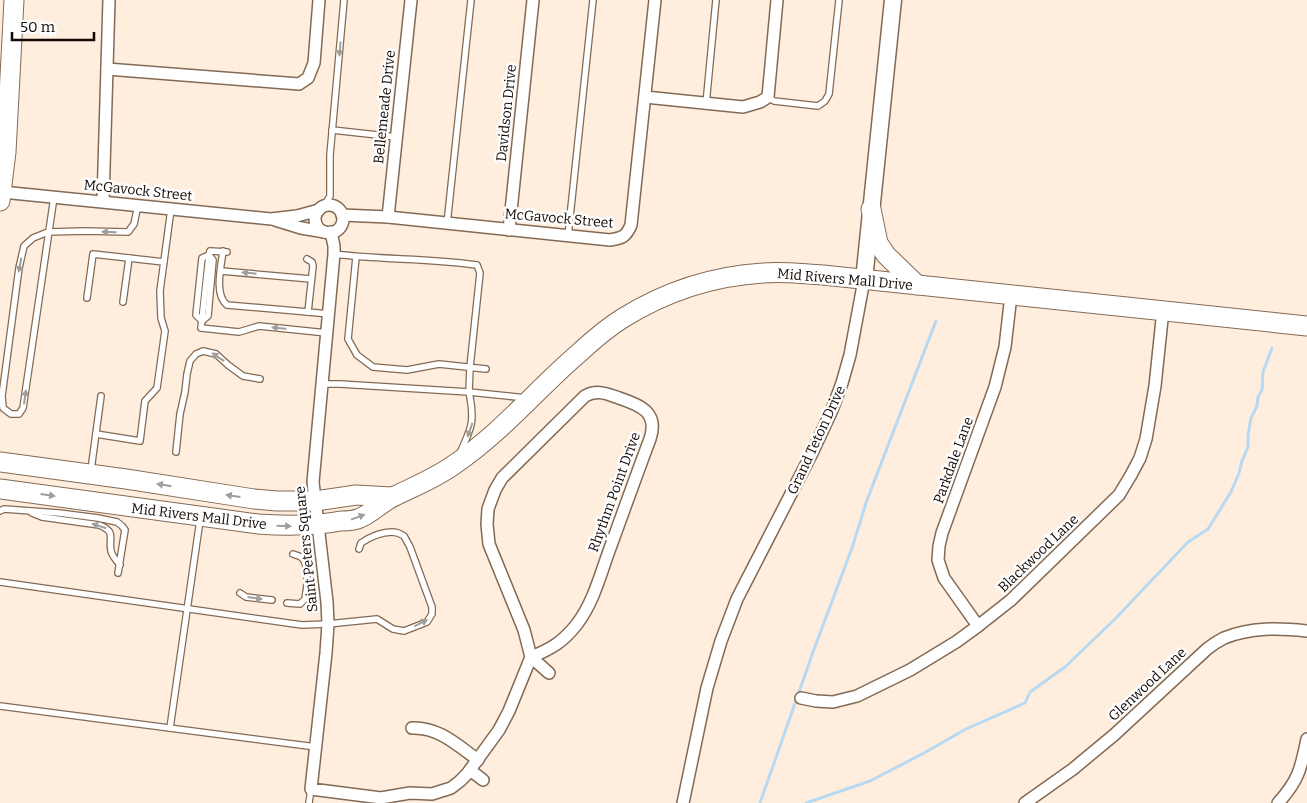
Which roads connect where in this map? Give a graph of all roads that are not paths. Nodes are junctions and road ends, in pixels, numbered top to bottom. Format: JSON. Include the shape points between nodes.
{"nodes":[{"id":1,"x":14,"y":0,"type":"edge"},
{"id":2,"x":109,"y":0,"type":"edge"},
{"id":3,"x":319,"y":0,"type":"edge"},
{"id":4,"x":344,"y":0,"type":"edge"},
{"id":5,"x":411,"y":0,"type":"edge"},
{"id":6,"x":471,"y":0,"type":"edge"},
{"id":7,"x":533,"y":0,"type":"edge"},
{"id":8,"x":593,"y":0,"type":"edge"},
{"id":9,"x":655,"y":0,"type":"edge"},
{"id":10,"x":716,"y":0,"type":"edge"},
{"id":11,"x":777,"y":0,"type":"edge"},
{"id":12,"x":839,"y":0,"type":"edge"},
{"id":13,"x":893,"y":0,"type":"edge"},
{"id":14,"x":107,"y":69,"type":"junction"},
{"id":15,"x":645,"y":97,"type":"junction"},
{"id":16,"x":768,"y":97,"type":"junction"},
{"id":17,"x":706,"y":104,"type":"junction"},
{"id":18,"x":332,"y":130,"type":"junction"},
{"id":19,"x":396,"y":137,"type":"junction"},
{"id":20,"x":1,"y":194,"type":"edge"},
{"id":21,"x":54,"y":196,"type":"junction"},
{"id":22,"x":103,"y":201,"type":"junction"},
{"id":23,"x":138,"y":205,"type":"junction"},
{"id":24,"x":171,"y":208,"type":"junction"},
{"id":25,"x":321,"y":208,"type":"junction"},
{"id":26,"x":871,"y":209,"type":"junction"},
{"id":27,"x":342,"y":215,"type":"junction"},
{"id":28,"x":388,"y":217,"type":"junction"},
{"id":29,"x":271,"y":219,"type":"junction"},
{"id":30,"x":447,"y":224,"type":"junction"},
{"id":31,"x":509,"y":230,"type":"junction"},
{"id":32,"x":48,"y":232,"type":"junction"},
{"id":33,"x":328,"y":232,"type":"junction"},
{"id":34,"x":568,"y":236,"type":"junction"},
{"id":35,"x":334,"y":254,"type":"junction"},
{"id":36,"x":208,"y":255,"type":"junction"},
{"id":37,"x":356,"y":257,"type":"junction"},
{"id":38,"x":129,"y":258,"type":"junction"},
{"id":39,"x":307,"y":259,"type":"dead end"},
{"id":40,"x":164,"y":262,"type":"junction"},
{"id":41,"x":221,"y":271,"type":"junction"},
{"id":42,"x":311,"y":279,"type":"junction"},
{"id":43,"x":864,"y":280,"type":"junction"},
{"id":44,"x":917,"y":285,"type":"junction"},
{"id":45,"x":1011,"y":295,"type":"junction"},
{"id":46,"x":87,"y":298,"type":"dead end"},
{"id":47,"x":123,"y":302,"type":"dead end"},
{"id":48,"x":1162,"y":310,"type":"junction"},
{"id":49,"x":308,"y":312,"type":"junction"},
{"id":50,"x":329,"y":314,"type":"junction"},
{"id":51,"x":202,"y":321,"type":"junction"},
{"id":52,"x":1307,"y":326,"type":"edge"},
{"id":53,"x":327,"y":333,"type":"junction"},
{"id":54,"x":470,"y":367,"type":"junction"},
{"id":55,"x":486,"y":369,"type":"dead end"},
{"id":56,"x":260,"y":379,"type":"dead end"},
{"id":57,"x":322,"y":384,"type":"junction"},
{"id":58,"x":469,"y":392,"type":"junction"},
{"id":59,"x":101,"y":396,"type":"dead end"},
{"id":60,"x":530,"y":398,"type":"junction"},
{"id":61,"x":96,"y":434,"type":"junction"},
{"id":62,"x":176,"y":452,"type":"dead end"},
{"id":63,"x":0,"y":462,"type":"edge"},
{"id":64,"x":455,"y":465,"type":"junction"},
{"id":65,"x":91,"y":475,"type":"junction"},
{"id":66,"x":0,"y":489,"type":"edge"},
{"id":67,"x":392,"y":497,"type":"junction"},
{"id":68,"x":316,"y":501,"type":"junction"},
{"id":69,"x":0,"y":510,"type":"edge"},
{"id":70,"x":29,"y":511,"type":"junction"},
{"id":71,"x":201,"y":516,"type":"junction"},
{"id":72,"x":319,"y":525,"type":"junction"},
{"id":73,"x":359,"y":549,"type":"dead end"},
{"id":74,"x":293,"y":554,"type":"dead end"},
{"id":75,"x":120,"y":565,"type":"junction"},
{"id":76,"x":118,"y":573,"type":"dead end"},
{"id":77,"x":0,"y":582,"type":"edge"},
{"id":78,"x":240,"y":593,"type":"dead end"},
{"id":79,"x":272,"y":600,"type":"dead end"},
{"id":80,"x":287,"y":602,"type":"dead end"},
{"id":81,"x":187,"y":608,"type":"junction"},
{"id":82,"x":328,"y":624,"type":"junction"},
{"id":83,"x":978,"y":626,"type":"junction"},
{"id":84,"x":1307,"y":631,"type":"edge"},
{"id":85,"x":530,"y":657,"type":"junction"},
{"id":86,"x":549,"y":673,"type":"dead end"},
{"id":87,"x":801,"y":698,"type":"dead end"},
{"id":88,"x":0,"y":706,"type":"edge"},
{"id":89,"x":170,"y":728,"type":"junction"},
{"id":90,"x":412,"y":728,"type":"dead end"},
{"id":91,"x":1307,"y":739,"type":"edge"},
{"id":92,"x":316,"y":747,"type":"junction"},
{"id":93,"x":478,"y":760,"type":"junction"},
{"id":94,"x":1304,"y":767,"type":"edge"},
{"id":95,"x":470,"y":770,"type":"junction"},
{"id":96,"x":483,"y":780,"type":"dead end"},
{"id":97,"x":311,"y":788,"type":"junction"},
{"id":98,"x":309,"y":803,"type":"edge"},
{"id":99,"x":683,"y":803,"type":"edge"},
{"id":100,"x":1024,"y":803,"type":"edge"},
{"id":101,"x":1278,"y":803,"type":"edge"}],
"edges":[{"from":1,"to":20,"type":"main road"},
{"from":2,"to":14,"type":"street"},
{"from":3,"to":14,"type":"street","via":[[314,64],[308,78],[299,84]]},
{"from":4,"to":18,"type":"lane","one_way":true},
{"from":5,"to":19,"type":"street","name":"Bellemeade Drive"},
{"from":6,"to":30,"type":"lane"},
{"from":7,"to":31,"type":"street","name":"Davidson Drive"},
{"from":8,"to":34,"type":"lane"},
{"from":9,"to":15,"type":"street","name":"McGavock Street"},
{"from":10,"to":17,"type":"lane"},
{"from":11,"to":16,"type":"street"},
{"from":12,"to":16,"type":"lane","via":[[829,94],[825,101],[818,106]]},
{"from":13,"to":26,"type":"street","name":"Grand Teton Drive"},
{"from":14,"to":22,"type":"street"},
{"from":15,"to":17,"type":"street"},
{"from":15,"to":34,"type":"street","name":"McGavock Street","via":[[629,230],[625,236],[610,240]]},
{"from":16,"to":17,"type":"street","via":[[743,107]]},
{"from":18,"to":19,"type":"lane"},
{"from":18,"to":25,"type":"lane","via":[[330,196]]},
{"from":19,"to":28,"type":"street","name":"Bellemeade Drive"},
{"from":20,"to":21,"type":"street","name":"McGavock Street"},
{"from":21,"to":22,"type":"street","name":"McGavock Street"},
{"from":21,"to":32,"type":"lane"},
{"from":22,"to":23,"type":"street","name":"McGavock Street"},
{"from":23,"to":24,"type":"street","name":"McGavock Street"},
{"from":23,"to":32,"type":"lane","one_way":true,"via":[[134,224],[128,232]]},
{"from":24,"to":29,"type":"street","name":"McGavock Street"},
{"from":24,"to":40,"type":"lane"},
{"from":25,"to":27,"type":"street","via":[[334,206]]},
{"from":25,"to":29,"type":"street","name":"McGavock Street","via":[[297,216]]},
{"from":25,"to":33,"type":"street","via":[[316,223]]},
{"from":26,"to":43,"type":"street","name":"Grand Teton Drive"},
{"from":26,"to":44,"type":"main road","via":[[878,242],[886,255]]},
{"from":27,"to":28,"type":"street","name":"McGavock Street"},
{"from":27,"to":33,"type":"street","via":[[342,225]]},
{"from":28,"to":30,"type":"street","name":"McGavock Street"},
{"from":29,"to":33,"type":"street","name":"McGavock Street"},
{"from":30,"to":31,"type":"street","name":"McGavock Street"},
{"from":31,"to":34,"type":"street","name":"McGavock Street"},
{"from":32,"to":32,"type":"lane","one_way":true,"via":[[24,246],[21,258],[2,396],[3,408],[11,414],[19,414],[23,408]]},
{"from":33,"to":35,"type":"street","name":"Saint Peters Square"},
{"from":35,"to":37,"type":"lane"},
{"from":35,"to":50,"type":"street","name":"Saint Peters Square"},
{"from":36,"to":41,"type":"lane","via":[[210,251],[225,251]]},
{"from":36,"to":51,"type":"lane","via":[[213,260],[208,316]]},
{"from":36,"to":51,"type":"lane","via":[[202,258],[196,315]]},
{"from":37,"to":54,"type":"lane","via":[[348,339],[357,355],[373,367],[407,370],[440,364]]},
{"from":37,"to":54,"type":"lane","via":[[477,265],[480,272]]},
{"from":38,"to":40,"type":"lane"},
{"from":38,"to":46,"type":"lane","via":[[93,254]]},
{"from":38,"to":47,"type":"lane"},
{"from":39,"to":42,"type":"lane","via":[[312,264]]},
{"from":40,"to":61,"type":"lane","via":[[160,291],[161,318],[166,331],[157,388],[145,401],[140,441]]},
{"from":42,"to":41,"type":"lane","one_way":true},
{"from":41,"to":49,"type":"lane","via":[[219,293],[228,305]]},
{"from":42,"to":49,"type":"lane"},
{"from":43,"to":44,"type":"main road","name":"Mid Rivers Mall Drive"},
{"from":43,"to":60,"type":"main road","name":"Mid Rivers Mall Drive","via":[[762,273],[712,280],[679,291],[624,318],[599,335]]},
{"from":43,"to":99,"type":"street","name":"Grand Teton Drive","via":[[850,355],[832,410],[737,599],[721,641],[707,688]]},
{"from":44,"to":45,"type":"main road","name":"Mid Rivers Mall Drive"},
{"from":45,"to":48,"type":"main road","name":"Mid Rivers Mall Drive"},
{"from":45,"to":83,"type":"street","name":"Parkdale Lane","via":[[1005,347],[995,387],[939,546],[938,560],[944,578]]},
{"from":48,"to":52,"type":"main road","name":"Mid Rivers Mall Drive"},
{"from":48,"to":83,"type":"street","name":"Blackwood Lane","via":[[1156,386],[1146,439],[1131,475],[1119,495],[1011,600]]},
{"from":49,"to":50,"type":"lane"},
{"from":50,"to":53,"type":"street","name":"Saint Peters Square"},
{"from":53,"to":51,"type":"lane","one_way":true,"via":[[259,326],[242,332],[224,331],[201,328]]},
{"from":53,"to":57,"type":"street","name":"Saint Peters Square"},
{"from":54,"to":55,"type":"lane"},
{"from":54,"to":58,"type":"lane"},
{"from":56,"to":62,"type":"lane","one_way":true,"via":[[243,376],[216,354],[204,351],[196,354],[190,361],[187,374]]},
{"from":57,"to":58,"type":"lane"},
{"from":57,"to":68,"type":"street","name":"Saint Peters Square","via":[[313,482]]},
{"from":58,"to":60,"type":"lane"},
{"from":58,"to":64,"type":"lane","one_way":true,"via":[[472,422]]},
{"from":59,"to":61,"type":"lane"},
{"from":60,"to":64,"type":"main road","name":"Mid Rivers Mall Drive"},
{"from":61,"to":65,"type":"lane"},
{"from":63,"to":65,"type":"main road","name":"Mid Rivers Mall Drive"},
{"from":64,"to":67,"type":"main road","name":"Mid Rivers Mall Drive"},
{"from":68,"to":65,"type":"main road","name":"Mid Rivers Mall Drive","one_way":true,"via":[[254,499]]},
{"from":66,"to":71,"type":"main road","name":"Mid Rivers Mall Drive","one_way":true},
{"from":67,"to":68,"type":"main road","name":"Mid Rivers Mall Drive","via":[[356,494]]},
{"from":72,"to":67,"type":"main road","name":"Mid Rivers Mall Drive","one_way":true,"via":[[360,518]]},
{"from":68,"to":72,"type":"street","name":"Saint Peters Square"},
{"from":69,"to":70,"type":"lane"},
{"from":75,"to":70,"type":"lane","one_way":true,"via":[[111,553],[111,536],[106,528],[42,517]]},
{"from":70,"to":75,"type":"lane","via":[[117,522],[124,530]]},
{"from":71,"to":72,"type":"main road","name":"Mid Rivers Mall Drive","one_way":true,"via":[[284,526]]},
{"from":71,"to":81,"type":"lane"},
{"from":72,"to":82,"type":"street","name":"Saint Peters Square"},
{"from":82,"to":73,"type":"lane","one_way":true,"via":[[377,619],[393,629],[404,631],[427,622],[432,614],[404,536],[394,532],[368,538]]},
{"from":74,"to":80,"type":"lane","via":[[300,556],[307,570],[305,598],[300,604]]},
{"from":75,"to":76,"type":"lane"},
{"from":77,"to":81,"type":"lane"},
{"from":78,"to":79,"type":"lane","one_way":true,"via":[[246,597]]},
{"from":81,"to":82,"type":"lane","via":[[302,625]]},
{"from":81,"to":89,"type":"lane"},
{"from":82,"to":92,"type":"street","name":"Saint Peters Square"},
{"from":83,"to":87,"type":"street","name":"Blackwood Lane","via":[[910,670],[857,696],[833,702]]},
{"from":84,"to":100,"type":"street","name":"Glenwood Lane","via":[[1267,628],[1223,638],[1107,741]]},
{"from":85,"to":85,"type":"street","name":"Rhythm Point Drive","via":[[558,644],[586,610],[651,435],[651,420],[644,409],[605,393],[591,393],[582,399],[502,478],[490,502],[489,544],[524,630]]},
{"from":85,"to":86,"type":"street"},
{"from":85,"to":93,"type":"street","via":[[506,718]]},
{"from":88,"to":89,"type":"lane"},
{"from":89,"to":92,"type":"lane"},
{"from":90,"to":93,"type":"street","via":[[438,733]]},
{"from":91,"to":94,"type":"street"},
{"from":92,"to":97,"type":"street","name":"Saint Peters Square"},
{"from":93,"to":95,"type":"street"},
{"from":94,"to":101,"type":"street"},
{"from":95,"to":96,"type":"street"},
{"from":95,"to":97,"type":"street","via":[[451,788],[432,794],[410,793],[376,798]]},
{"from":97,"to":98,"type":"lane","name":"Saint Peters Square"}]}
